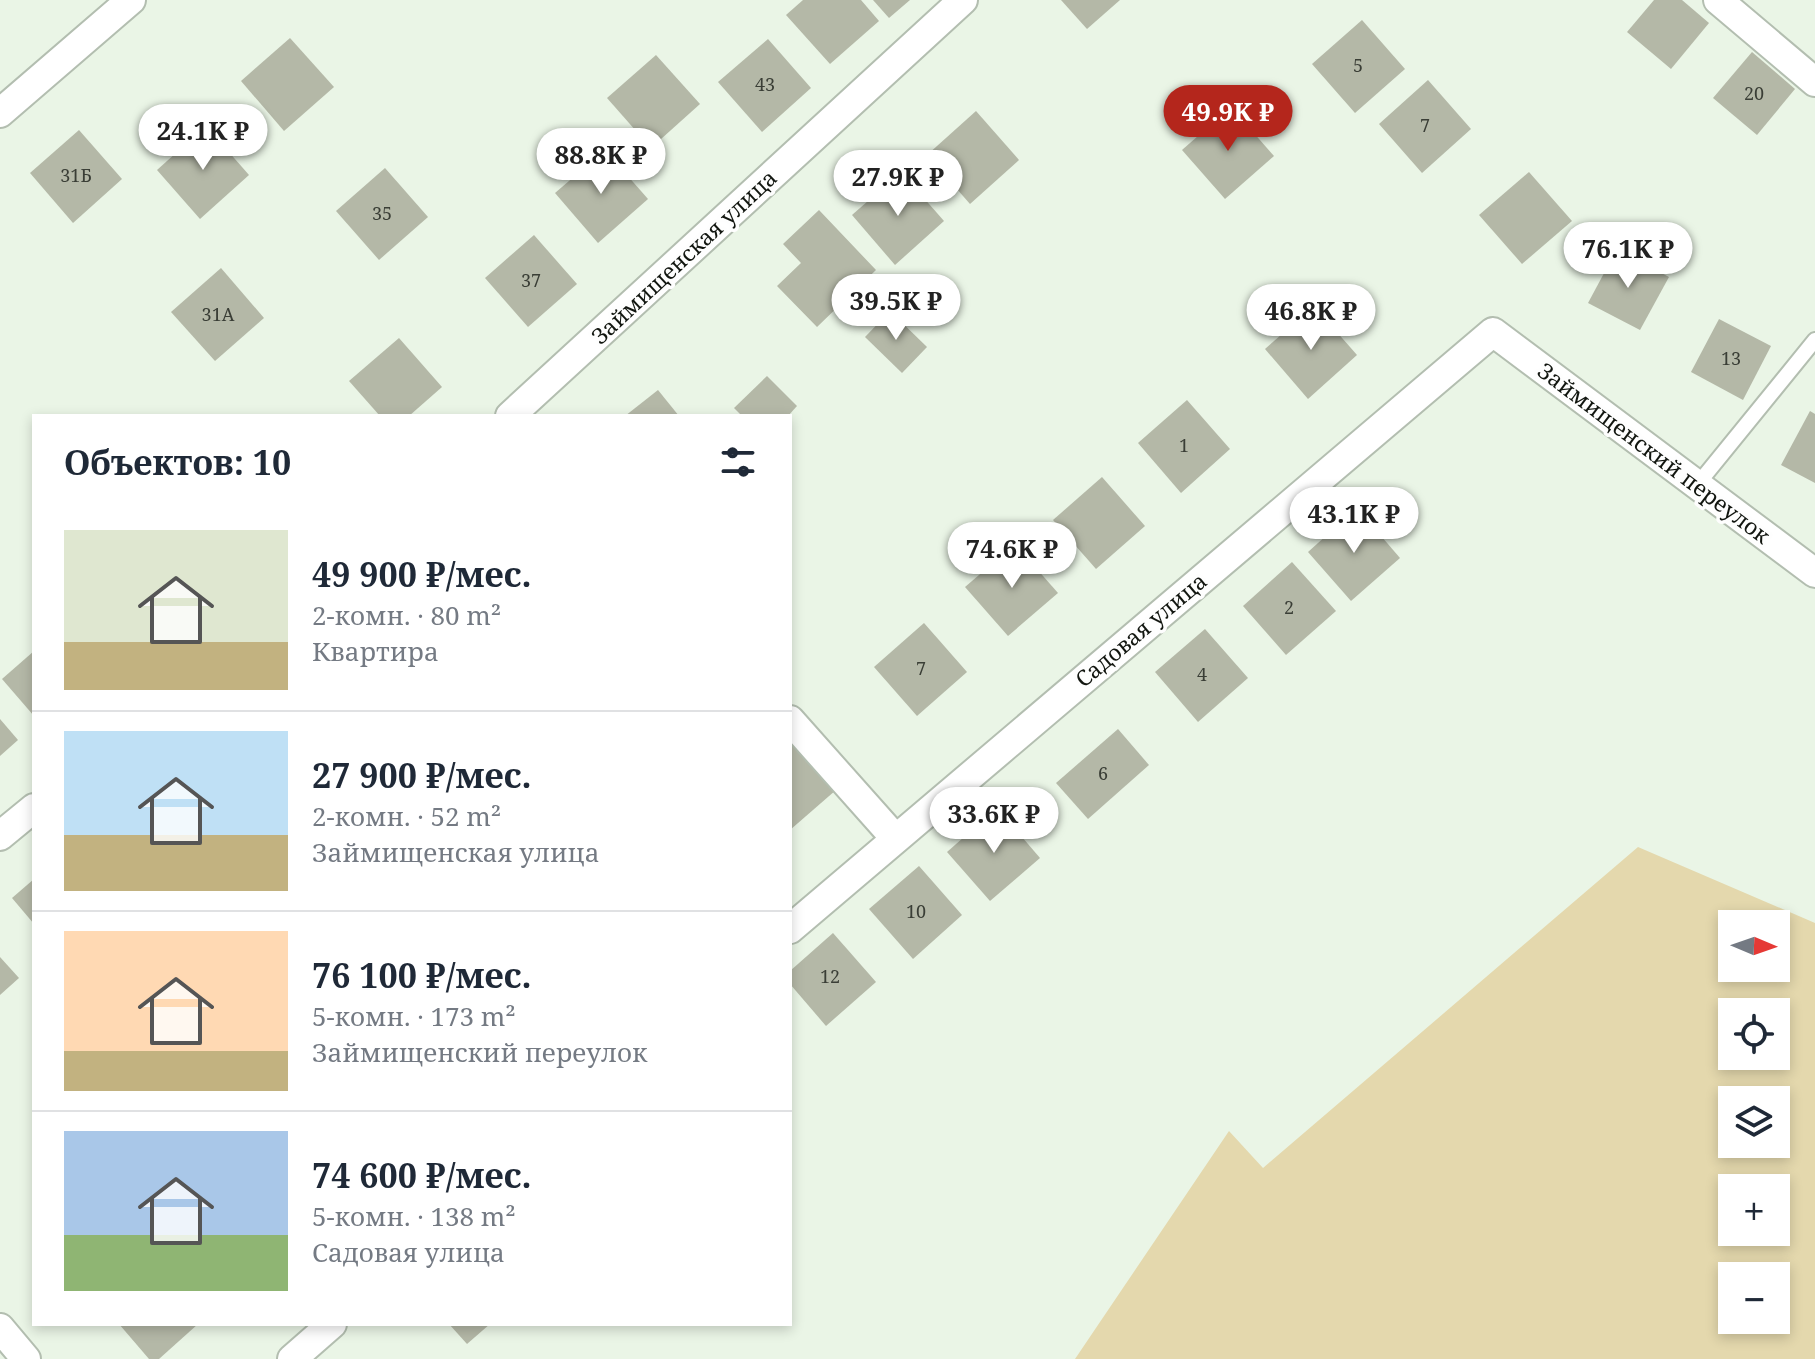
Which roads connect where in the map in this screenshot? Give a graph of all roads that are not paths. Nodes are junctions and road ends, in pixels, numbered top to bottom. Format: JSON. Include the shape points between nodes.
{"nodes":[{"id":1,"x":131,"y":0,"type":"edge"},
{"id":2,"x":963,"y":0,"type":"edge"},
{"id":3,"x":1718,"y":0,"type":"edge"},
{"id":4,"x":1815,"y":82,"type":"edge"},
{"id":5,"x":0,"y":113,"type":"edge"},
{"id":6,"x":1493,"y":332,"type":"joint"},
{"id":7,"x":1815,"y":340,"type":"edge"},
{"id":8,"x":515,"y":414,"type":"edge"},
{"id":9,"x":1697,"y":485,"type":"junction"},
{"id":10,"x":1815,"y":573,"type":"edge"},
{"id":11,"x":792,"y":722,"type":"edge"},
{"id":12,"x":32,"y":810,"type":"edge"},
{"id":13,"x":0,"y":836,"type":"edge"},
{"id":14,"x":895,"y":838,"type":"junction"},
{"id":15,"x":792,"y":927,"type":"edge"},
{"id":16,"x":330,"y":1326,"type":"edge"},
{"id":17,"x":0,"y":1328,"type":"edge"},
{"id":18,"x":26,"y":1359,"type":"edge"},
{"id":19,"x":292,"y":1359,"type":"edge"}],
"edges":[{"from":1,"to":5,"type":"street"},
{"from":2,"to":8,"type":"street","name":"Займищенская улица"},
{"from":3,"to":4,"type":"street"},
{"from":6,"to":9,"type":"street","name":"Займищенский переулок"},
{"from":6,"to":14,"type":"street","name":"Садовая улица"},
{"from":7,"to":9,"type":"lane"},
{"from":9,"to":10,"type":"street","name":"Займищенский переулок"},
{"from":11,"to":14,"type":"street"},
{"from":12,"to":13,"type":"street"},
{"from":14,"to":15,"type":"street","name":"Садовая улица"},
{"from":16,"to":19,"type":"street"},
{"from":17,"to":18,"type":"street"}]}
